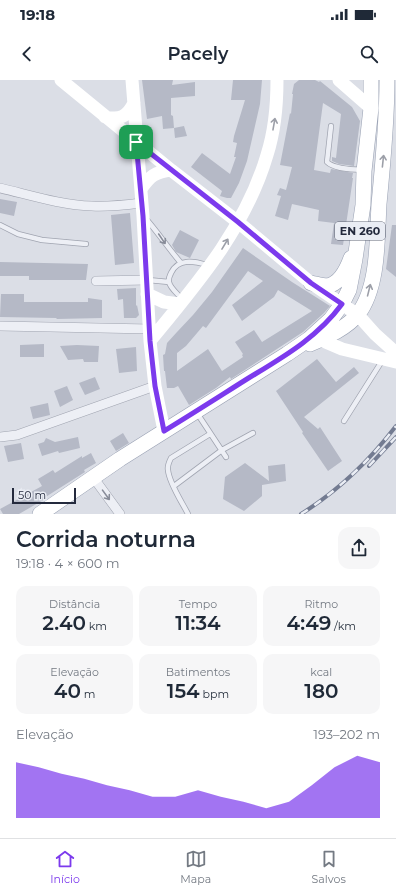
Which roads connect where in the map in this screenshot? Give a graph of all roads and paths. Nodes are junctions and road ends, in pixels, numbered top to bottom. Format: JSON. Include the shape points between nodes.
{"nodes":[{"id":1,"x":61,"y":80,"type":"edge"},
{"id":2,"x":132,"y":80,"type":"edge"},
{"id":3,"x":287,"y":80,"type":"edge"},
{"id":4,"x":339,"y":80,"type":"edge"},
{"id":5,"x":371,"y":80,"type":"edge"},
{"id":6,"x":387,"y":80,"type":"edge"},
{"id":7,"x":277,"y":86,"type":"edge"},
{"id":8,"x":134,"y":103,"type":"junction"},
{"id":9,"x":371,"y":108,"type":"junction"},
{"id":10,"x":105,"y":117,"type":"junction"},
{"id":11,"x":331,"y":126,"type":"dead end"},
{"id":12,"x":136,"y":142,"type":"junction"},
{"id":13,"x":171,"y":170,"type":"junction"},
{"id":14,"x":364,"y":171,"type":"junction"},
{"id":15,"x":0,"y":188,"type":"edge"},
{"id":16,"x":141,"y":189,"type":"junction"},
{"id":17,"x":363,"y":205,"type":"junction"},
{"id":18,"x":379,"y":205,"type":"junction"},
{"id":19,"x":142,"y":209,"type":"junction"},
{"id":20,"x":238,"y":222,"type":"junction"},
{"id":21,"x":0,"y":225,"type":"edge"},
{"id":22,"x":86,"y":244,"type":"dead end"},
{"id":23,"x":357,"y":244,"type":"junction"},
{"id":24,"x":181,"y":263,"type":"junction"},
{"id":25,"x":210,"y":265,"type":"junction"},
{"id":26,"x":146,"y":280,"type":"junction"},
{"id":27,"x":96,"y":281,"type":"dead end"},
{"id":28,"x":169,"y":282,"type":"junction"},
{"id":29,"x":311,"y":283,"type":"junction"},
{"id":30,"x":147,"y":294,"type":"junction"},
{"id":31,"x":182,"y":302,"type":"junction"},
{"id":32,"x":342,"y":304,"type":"junction"},
{"id":33,"x":358,"y":315,"type":"junction"},
{"id":34,"x":0,"y":326,"type":"edge"},
{"id":35,"x":375,"y":334,"type":"junction"},
{"id":36,"x":150,"y":335,"type":"junction"},
{"id":37,"x":321,"y":340,"type":"junction"},
{"id":38,"x":396,"y":353,"type":"edge"},
{"id":39,"x":287,"y":354,"type":"junction"},
{"id":40,"x":362,"y":355,"type":"junction"},
{"id":41,"x":383,"y":359,"type":"junction"},
{"id":42,"x":396,"y":362,"type":"edge"},
{"id":43,"x":155,"y":386,"type":"junction"},
{"id":44,"x":195,"y":412,"type":"junction"},
{"id":45,"x":344,"y":421,"type":"dead end"},
{"id":46,"x":164,"y":431,"type":"junction"},
{"id":47,"x":253,"y":433,"type":"dead end"},
{"id":48,"x":210,"y":434,"type":"junction"},
{"id":49,"x":0,"y":437,"type":"edge"},
{"id":50,"x":222,"y":450,"type":"junction"},
{"id":51,"x":226,"y":457,"type":"dead end"},
{"id":52,"x":93,"y":477,"type":"junction"},
{"id":53,"x":174,"y":486,"type":"junction"},
{"id":54,"x":40,"y":514,"type":"edge"},
{"id":55,"x":120,"y":514,"type":"edge"},
{"id":56,"x":188,"y":514,"type":"edge"}],
"edges":[{"from":1,"to":10,"type":"main road"},
{"from":2,"to":8,"type":"main road"},
{"from":3,"to":7,"type":"main road"},
{"from":4,"to":9,"type":"main road"},
{"from":5,"to":9,"type":"main road","number":"EN 260"},
{"from":18,"to":6,"type":"main road","number":"EN 260","one_way":true,"via":[[385,143]]},
{"from":20,"to":7,"type":"main road","one_way":true,"via":[[267,155],[276,115]]},
{"from":8,"to":10,"type":"main road","via":[[130,111],[118,118]]},
{"from":8,"to":12,"type":"main road"},
{"from":9,"to":14,"type":"main road","number":"EN 260"},
{"from":10,"to":12,"type":"main road"},
{"from":11,"to":14,"type":"lane","via":[[327,162]]},
{"from":12,"to":13,"type":"main road"},
{"from":12,"to":16,"type":"main road"},
{"from":13,"to":16,"type":"main road","via":[[159,171]]},
{"from":13,"to":20,"type":"main road"},
{"from":14,"to":17,"type":"main road","number":"EN 260"},
{"from":15,"to":19,"type":"street","via":[[58,202]]},
{"from":16,"to":19,"type":"main road"},
{"from":17,"to":18,"type":"main road"},
{"from":17,"to":23,"type":"main road","number":"EN 260"},
{"from":33,"to":18,"type":"main road","number":"EN 260","one_way":true,"via":[[368,295],[375,266]]},
{"from":19,"to":24,"type":"lane","one_way":true},
{"from":19,"to":26,"type":"main road"},
{"from":25,"to":20,"type":"main road","one_way":true},
{"from":20,"to":29,"type":"main road"},
{"from":21,"to":22,"type":"lane","via":[[18,234],[42,240]]},
{"from":23,"to":29,"type":"main road","via":[[348,266],[336,282],[325,286]]},
{"from":23,"to":32,"type":"main road","number":"EN 260","via":[[351,284]]},
{"from":24,"to":25,"type":"lane","via":[[199,262]]},
{"from":24,"to":28,"type":"lane","via":[[173,269]]},
{"from":25,"to":31,"type":"main road"},
{"from":26,"to":27,"type":"street"},
{"from":26,"to":28,"type":"lane"},
{"from":26,"to":30,"type":"main road"},
{"from":28,"to":31,"type":"lane"},
{"from":29,"to":32,"type":"main road"},
{"from":30,"to":31,"type":"main road","via":[[164,302]]},
{"from":30,"to":36,"type":"main road"},
{"from":31,"to":36,"type":"main road"},
{"from":32,"to":33,"type":"main road"},
{"from":32,"to":39,"type":"main road","number":"EN 260","via":[[319,330]]},
{"from":33,"to":35,"type":"main road"},
{"from":33,"to":37,"type":"main road","number":"EN 260"},
{"from":34,"to":36,"type":"street"},
{"from":35,"to":38,"type":"main road"},
{"from":35,"to":40,"type":"main road","via":[[373,347],[367,354]]},
{"from":36,"to":43,"type":"main road"},
{"from":37,"to":39,"type":"main road","number":"EN 260"},
{"from":37,"to":40,"type":"main road"},
{"from":39,"to":44,"type":"main road","number":"EN 260"},
{"from":40,"to":41,"type":"main road"},
{"from":41,"to":42,"type":"main road"},
{"from":41,"to":45,"type":"lane"},
{"from":43,"to":46,"type":"main road"},
{"from":43,"to":49,"type":"street","via":[[17,434]]},
{"from":44,"to":46,"type":"main road","number":"EN 260"},
{"from":44,"to":48,"type":"lane"},
{"from":46,"to":52,"type":"main road","number":"EN 260"},
{"from":47,"to":50,"type":"lane"},
{"from":48,"to":50,"type":"lane"},
{"from":48,"to":53,"type":"lane","via":[[171,458],[168,470]]},
{"from":50,"to":51,"type":"lane"},
{"from":50,"to":53,"type":"lane"},
{"from":52,"to":54,"type":"main road","number":"EN 260"},
{"from":52,"to":55,"type":"street","one_way":true},
{"from":53,"to":56,"type":"lane"}]}
